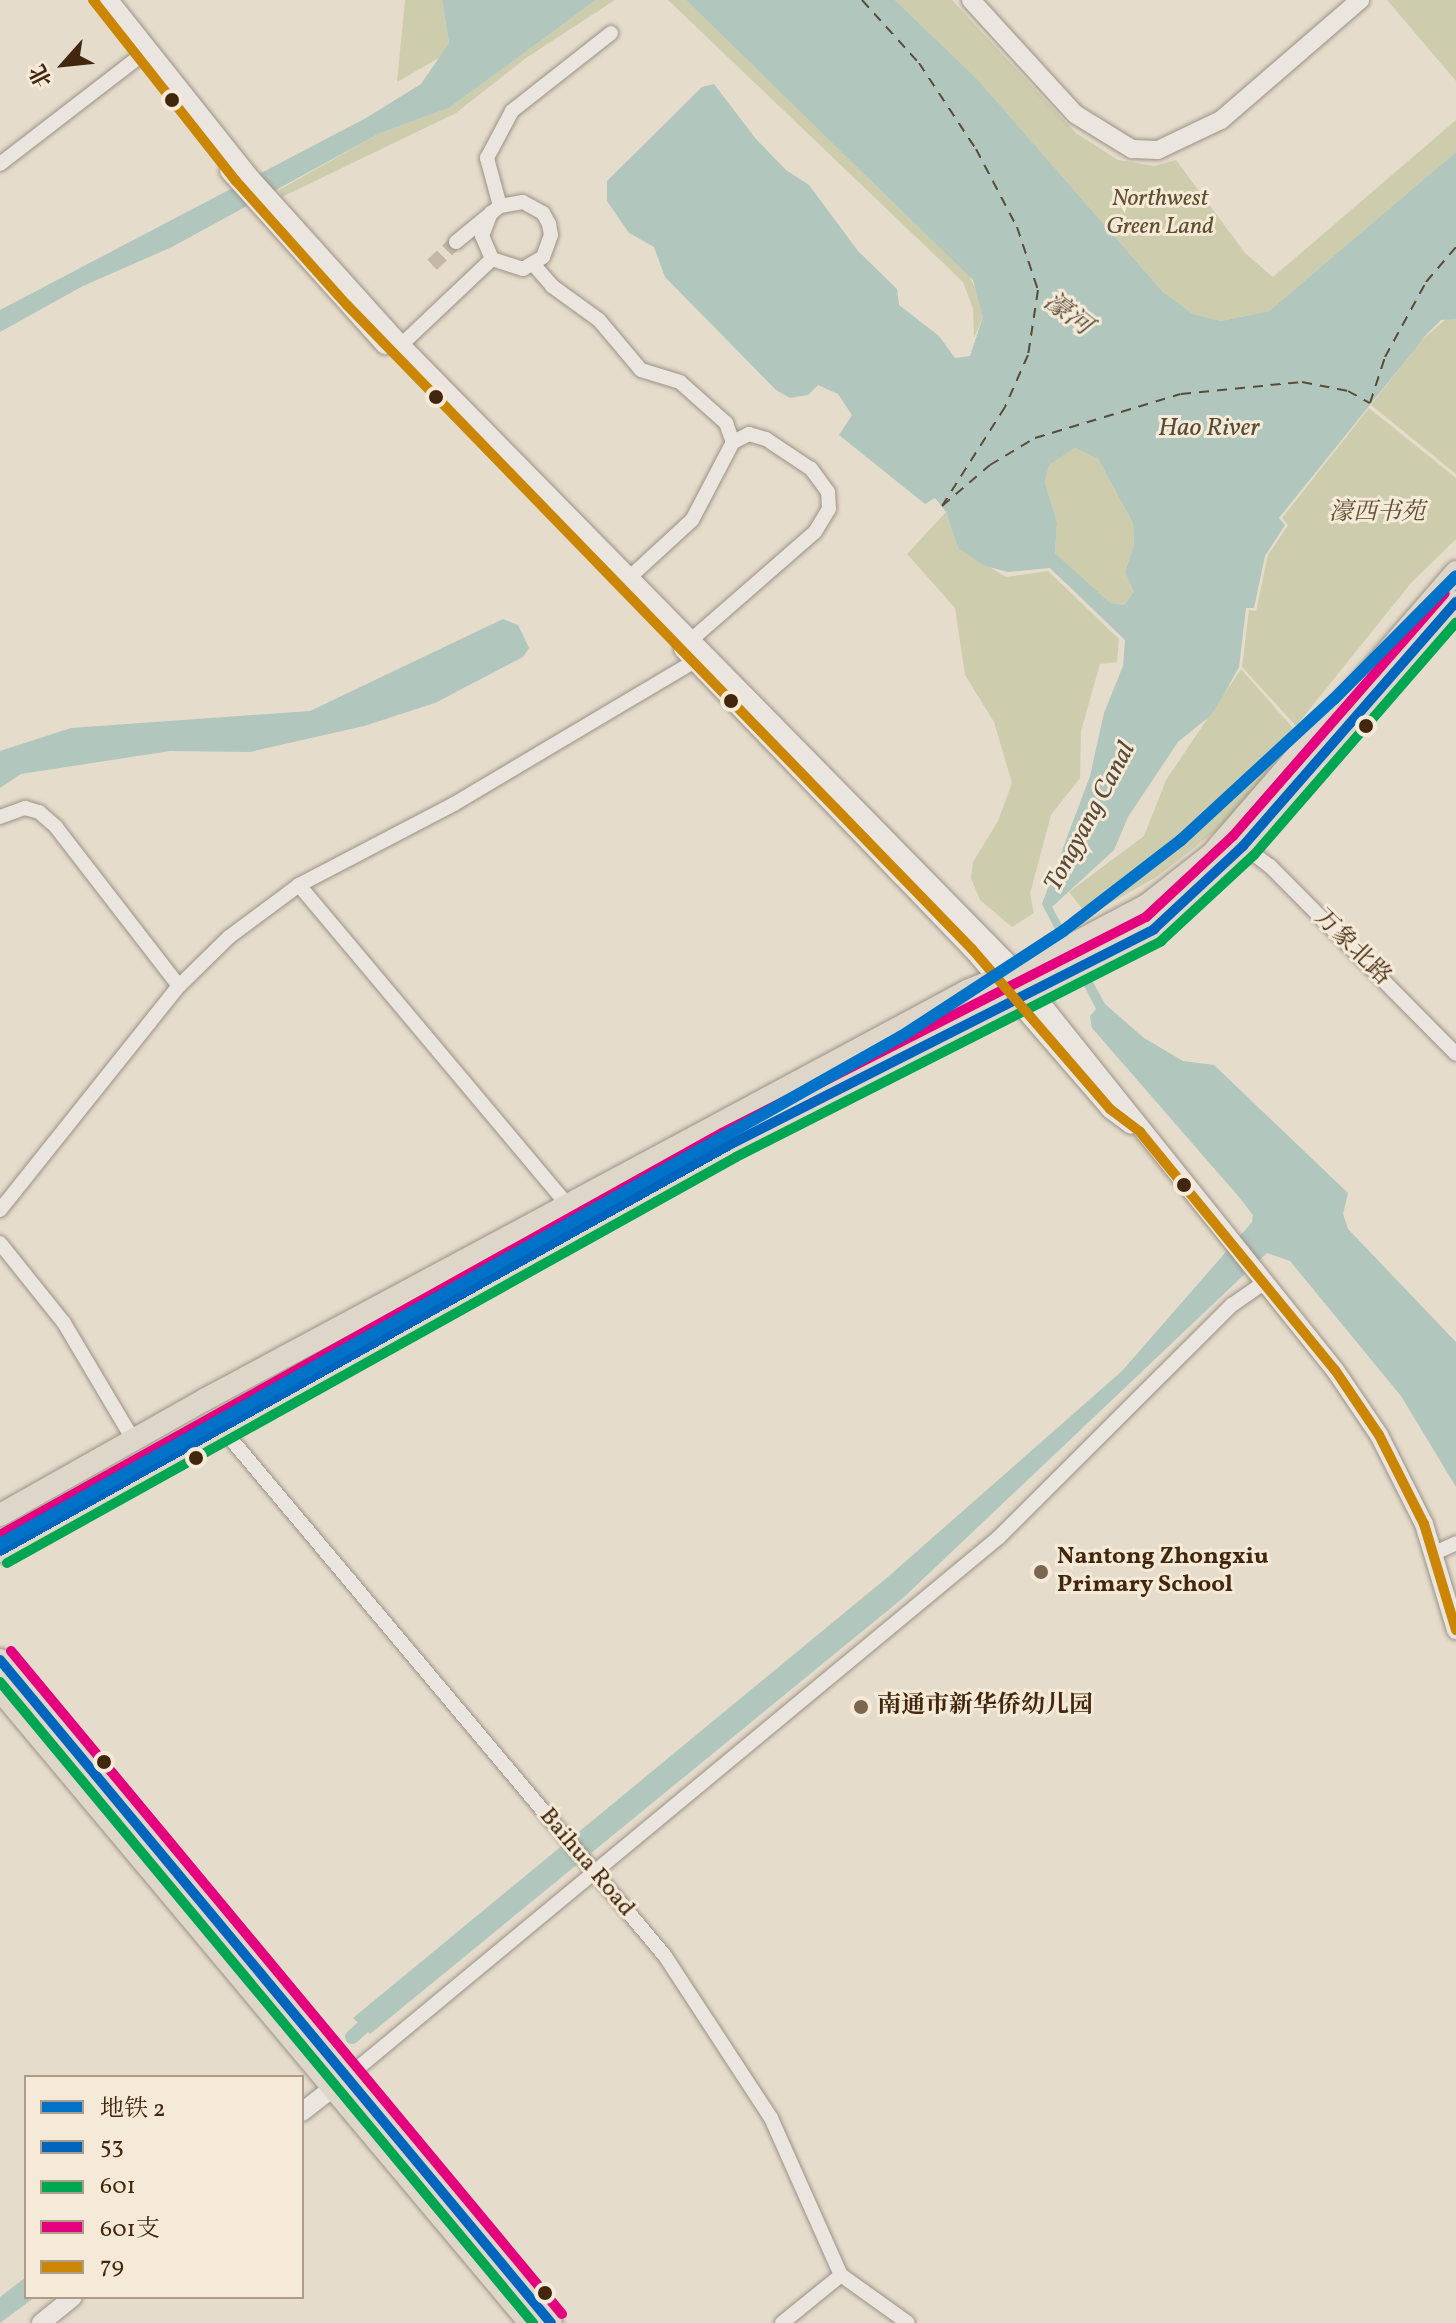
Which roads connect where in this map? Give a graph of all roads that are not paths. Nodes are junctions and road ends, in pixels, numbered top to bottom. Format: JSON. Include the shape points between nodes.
{"nodes":[{"id":1,"x":93,"y":0,"type":"edge"},
{"id":2,"x":109,"y":0,"type":"edge"},
{"id":3,"x":971,"y":0,"type":"edge"},
{"id":4,"x":1360,"y":0,"type":"edge"},
{"id":5,"x":611,"y":33,"type":"dead end"},
{"id":6,"x":143,"y":53,"type":"junction"},
{"id":7,"x":0,"y":164,"type":"edge"},
{"id":8,"x":263,"y":203,"type":"junction"},
{"id":9,"x":495,"y":209,"type":"junction"},
{"id":10,"x":456,"y":242,"type":"tunnel mouth"},
{"id":11,"x":492,"y":259,"type":"junction"},
{"id":12,"x":534,"y":265,"type":"junction"},
{"id":13,"x":401,"y":345,"type":"junction"},
{"id":14,"x":733,"y":442,"type":"junction"},
{"id":15,"x":1456,"y":572,"type":"edge"},
{"id":16,"x":630,"y":577,"type":"junction"},
{"id":17,"x":1456,"y":602,"type":"edge"},
{"id":18,"x":691,"y":640,"type":"junction"},
{"id":19,"x":700,"y":658,"type":"junction"},
{"id":20,"x":0,"y":817,"type":"edge"},
{"id":21,"x":1243,"y":846,"type":"junction"},
{"id":22,"x":299,"y":885,"type":"junction"},
{"id":23,"x":1006,"y":973,"type":"junction"},
{"id":24,"x":179,"y":986,"type":"junction"},
{"id":25,"x":1024,"y":995,"type":"junction"},
{"id":26,"x":1456,"y":1054,"type":"edge"},
{"id":27,"x":568,"y":1206,"type":"junction"},
{"id":28,"x":0,"y":1210,"type":"edge"},
{"id":29,"x":0,"y":1243,"type":"edge"},
{"id":30,"x":1260,"y":1279,"type":"junction"},
{"id":31,"x":220,"y":1426,"type":"junction"},
{"id":32,"x":133,"y":1439,"type":"junction"},
{"id":33,"x":0,"y":1515,"type":"edge"},
{"id":34,"x":1456,"y":1543,"type":"edge"},
{"id":35,"x":0,"y":1551,"type":"edge"},
{"id":36,"x":1435,"y":1553,"type":"junction"},
{"id":37,"x":1456,"y":1630,"type":"edge"},
{"id":38,"x":0,"y":1660,"type":"edge"},
{"id":39,"x":0,"y":1690,"type":"edge"},
{"id":40,"x":592,"y":1870,"type":"junction"},
{"id":41,"x":341,"y":2082,"type":"junction"},
{"id":42,"x":304,"y":2110,"type":"edge"},
{"id":43,"x":841,"y":2275,"type":"junction"},
{"id":44,"x":71,"y":2299,"type":"edge"},
{"id":45,"x":43,"y":2322,"type":"edge"},
{"id":46,"x":530,"y":2323,"type":"edge"},
{"id":47,"x":551,"y":2323,"type":"edge"},
{"id":48,"x":782,"y":2323,"type":"edge"},
{"id":49,"x":908,"y":2323,"type":"edge"}],
"edges":[{"from":1,"to":6,"type":"street"},
{"from":2,"to":6,"type":"street"},
{"from":3,"to":4,"type":"street","via":[[1075,114],[1132,149],[1158,150],[1221,120]]},
{"from":5,"to":9,"type":"street","via":[[512,111],[487,158]]},
{"from":6,"to":7,"type":"street"},
{"from":6,"to":8,"type":"street"},
{"from":8,"to":13,"type":"street"},
{"from":8,"to":19,"type":"street","via":[[450,412]]},
{"from":9,"to":10,"type":"street"},
{"from":9,"to":11,"type":"street","via":[[482,236]]},
{"from":9,"to":12,"type":"street","via":[[523,202],[549,224],[549,247]]},
{"from":11,"to":12,"type":"street","via":[[512,269]]},
{"from":11,"to":13,"type":"street"},
{"from":12,"to":14,"type":"street","via":[[552,286],[599,320],[641,370],[680,382],[715,413],[726,423]]},
{"from":13,"to":16,"type":"street"},
{"from":14,"to":16,"type":"street","via":[[692,520]]},
{"from":14,"to":18,"type":"street","via":[[749,434],[766,439],[811,469],[828,492],[829,509],[815,532]]},
{"from":15,"to":23,"type":"main road","via":[[1212,854],[1172,889],[1041,961]]},
{"from":16,"to":18,"type":"street"},
{"from":17,"to":21,"type":"main road"},
{"from":18,"to":19,"type":"street"},
{"from":19,"to":22,"type":"street","via":[[454,804]]},
{"from":19,"to":23,"type":"street"},
{"from":20,"to":24,"type":"street","via":[[25,808],[56,827]]},
{"from":21,"to":25,"type":"main road","via":[[1178,912],[1107,956]]},
{"from":21,"to":26,"type":"street","name":"万象北路","via":[[1270,866]]},
{"from":22,"to":24,"type":"street","via":[[229,937]]},
{"from":22,"to":27,"type":"street"},
{"from":23,"to":25,"type":"street"},
{"from":23,"to":27,"type":"main road"},
{"from":24,"to":28,"type":"street"},
{"from":25,"to":30,"type":"street","via":[[1110,1109],[1140,1132]]},
{"from":25,"to":31,"type":"main road","via":[[729,1145]]},
{"from":27,"to":32,"type":"main road"},
{"from":29,"to":32,"type":"street","via":[[64,1323]]},
{"from":30,"to":36,"type":"street","via":[[1335,1370],[1379,1435]]},
{"from":30,"to":40,"type":"street","via":[[999,1537]]},
{"from":31,"to":35,"type":"main road"},
{"from":31,"to":40,"type":"street","name":"Baihua Road"},
{"from":32,"to":33,"type":"main road"},
{"from":34,"to":36,"type":"street"},
{"from":36,"to":37,"type":"street"},
{"from":38,"to":41,"type":"main road"},
{"from":39,"to":41,"type":"main road"},
{"from":40,"to":41,"type":"street"},
{"from":40,"to":43,"type":"street","name":"Baihua Road","via":[[665,1956],[771,2118]]},
{"from":41,"to":42,"type":"street"},
{"from":41,"to":46,"type":"main road"},
{"from":41,"to":47,"type":"main road"},
{"from":43,"to":48,"type":"street"},
{"from":43,"to":49,"type":"street"},
{"from":44,"to":45,"type":"street"}]}
